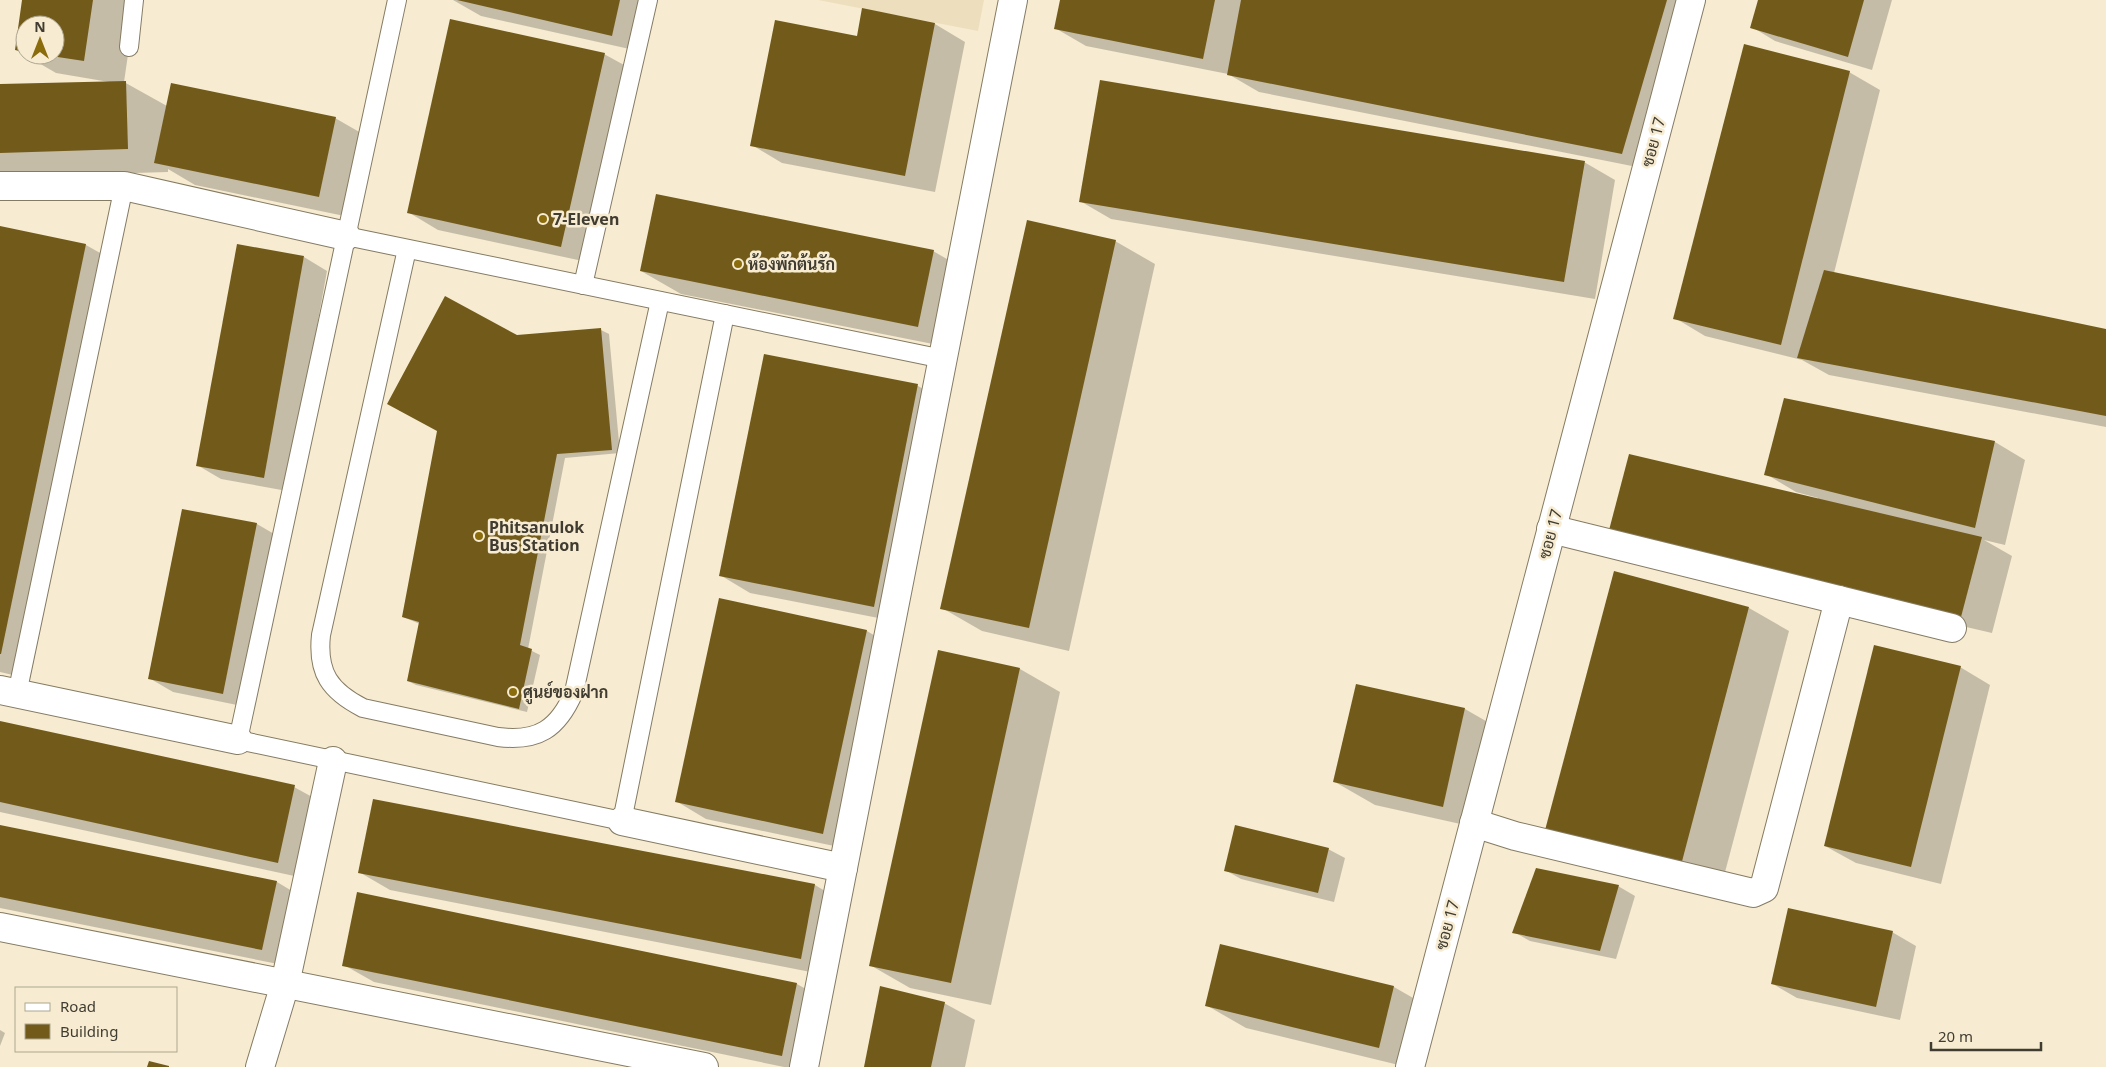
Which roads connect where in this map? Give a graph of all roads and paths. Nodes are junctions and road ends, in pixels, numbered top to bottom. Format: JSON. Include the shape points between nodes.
{"nodes":[{"id":1,"x":134,"y":0,"type":"edge"},
{"id":2,"x":397,"y":0,"type":"edge"},
{"id":3,"x":648,"y":0,"type":"edge"},
{"id":4,"x":1013,"y":0,"type":"edge"},
{"id":5,"x":1690,"y":0,"type":"edge"},
{"id":6,"x":129,"y":47,"type":"dead end"},
{"id":7,"x":0,"y":186,"type":"edge"},
{"id":8,"x":124,"y":186,"type":"junction"},
{"id":9,"x":346,"y":236,"type":"junction"},
{"id":10,"x":407,"y":249,"type":"junction"},
{"id":11,"x":582,"y":285,"type":"junction"},
{"id":12,"x":660,"y":301,"type":"junction"},
{"id":13,"x":725,"y":314,"type":"junction"},
{"id":14,"x":943,"y":359,"type":"junction"},
{"id":15,"x":1552,"y":529,"type":"junction"},
{"id":16,"x":1839,"y":600,"type":"junction"},
{"id":17,"x":1952,"y":628,"type":"dead end"},
{"id":18,"x":8,"y":692,"type":"edge"},
{"id":19,"x":238,"y":740,"type":"junction"},
{"id":20,"x":333,"y":760,"type":"junction"},
{"id":21,"x":622,"y":821,"type":"junction"},
{"id":22,"x":1474,"y":823,"type":"junction"},
{"id":23,"x":843,"y":868,"type":"junction"},
{"id":24,"x":0,"y":927,"type":"edge"},
{"id":25,"x":285,"y":984,"type":"junction"},
{"id":26,"x":1412,"y":1066,"type":"edge"},
{"id":27,"x":260,"y":1067,"type":"edge"},
{"id":28,"x":704,"y":1067,"type":"edge"},
{"id":29,"x":804,"y":1067,"type":"edge"}],
"edges":[{"from":1,"to":6,"type":"lane"},
{"from":2,"to":9,"type":"lane"},
{"from":3,"to":11,"type":"lane"},
{"from":4,"to":14,"type":"street"},
{"from":5,"to":15,"type":"street","name":"ซอย 17"},
{"from":7,"to":8,"type":"street"},
{"from":8,"to":9,"type":"street"},
{"from":8,"to":18,"type":"lane"},
{"from":9,"to":10,"type":"lane"},
{"from":9,"to":19,"type":"lane"},
{"from":10,"to":11,"type":"lane"},
{"from":10,"to":12,"type":"lane","via":[[319,653],[323,671],[333,688],[363,708],[498,737],[517,739],[537,735],[554,725],[567,710],[574,692]]},
{"from":11,"to":12,"type":"lane"},
{"from":12,"to":13,"type":"lane"},
{"from":13,"to":14,"type":"lane"},
{"from":13,"to":21,"type":"lane"},
{"from":14,"to":23,"type":"street"},
{"from":15,"to":16,"type":"street"},
{"from":15,"to":22,"type":"street","name":"ซอย 17"},
{"from":16,"to":17,"type":"street"},
{"from":16,"to":22,"type":"street","via":[[1764,888],[1760,891],[1753,893],[1515,836]]},
{"from":18,"to":19,"type":"street"},
{"from":19,"to":20,"type":"lane"},
{"from":20,"to":21,"type":"lane"},
{"from":20,"to":25,"type":"street"},
{"from":21,"to":23,"type":"street"},
{"from":22,"to":26,"type":"street","name":"ซอย 17"},
{"from":23,"to":29,"type":"street"},
{"from":24,"to":25,"type":"street"},
{"from":25,"to":27,"type":"street"},
{"from":25,"to":28,"type":"street"}]}
